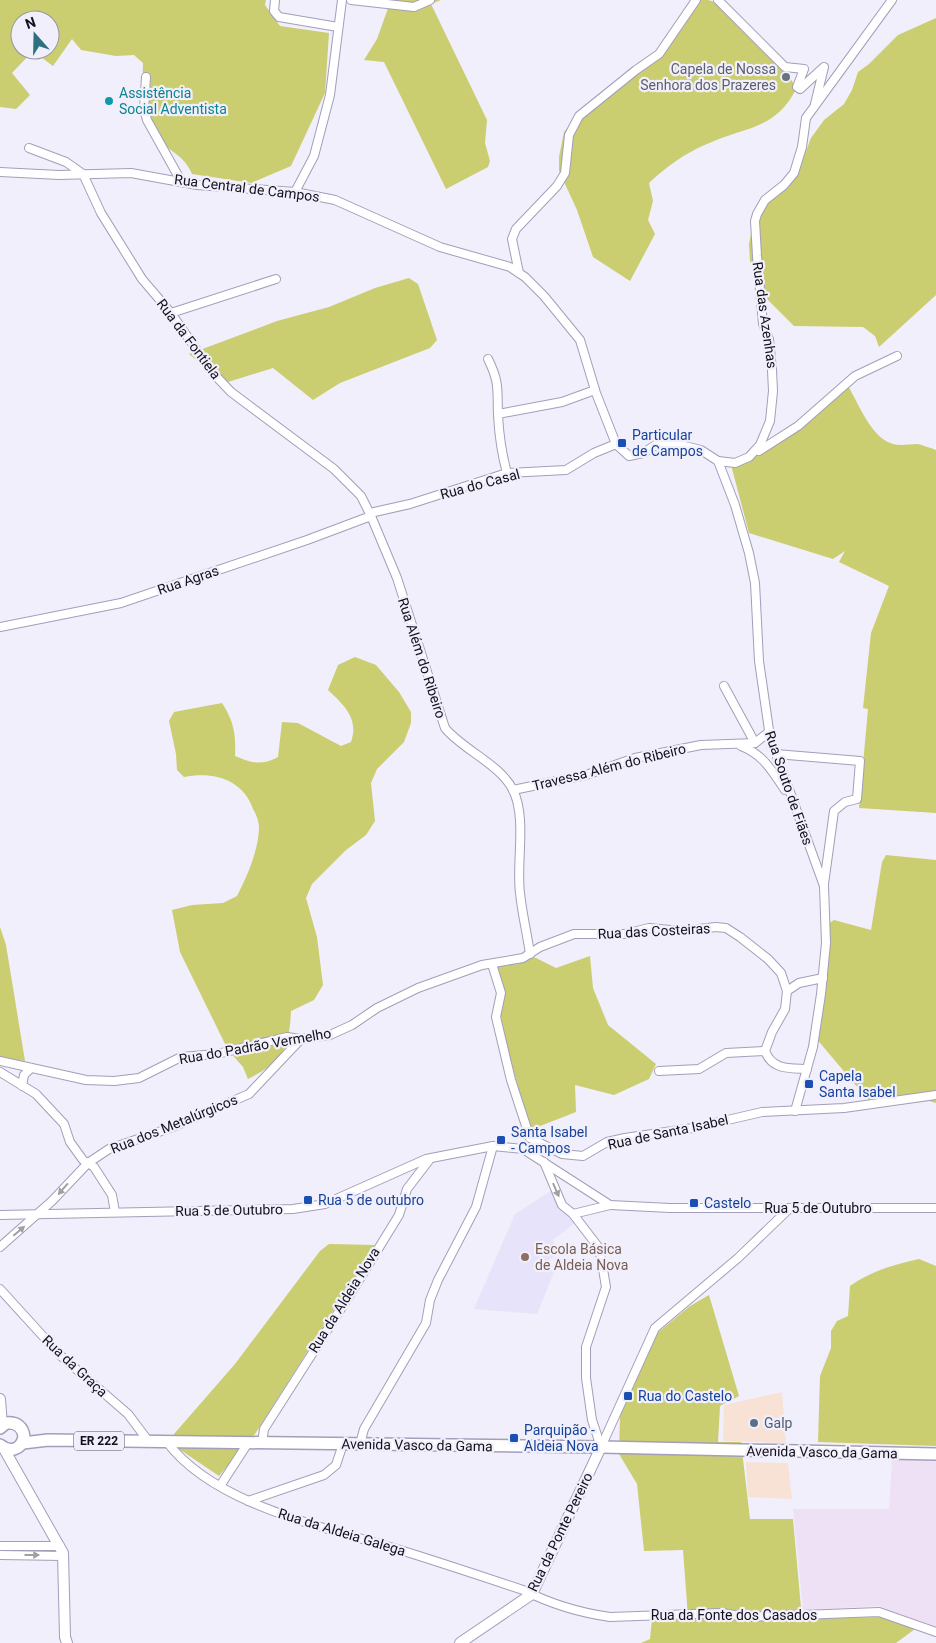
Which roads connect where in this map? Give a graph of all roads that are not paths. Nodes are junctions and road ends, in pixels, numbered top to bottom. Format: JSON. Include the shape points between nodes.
{"nodes":[{"id":1,"x":275,"y":0,"type":"edge"},
{"id":2,"x":342,"y":0,"type":"edge"},
{"id":3,"x":352,"y":0,"type":"edge"},
{"id":4,"x":430,"y":0,"type":"edge"},
{"id":5,"x":696,"y":0,"type":"edge"},
{"id":6,"x":718,"y":0,"type":"edge"},
{"id":7,"x":892,"y":0,"type":"edge"},
{"id":8,"x":338,"y":27,"type":"junction"},
{"id":9,"x":146,"y":78,"type":"dead end"},
{"id":10,"x":815,"y":106,"type":"junction"},
{"id":11,"x":29,"y":148,"type":"dead end"},
{"id":12,"x":0,"y":172,"type":"edge"},
{"id":13,"x":83,"y":174,"type":"junction"},
{"id":14,"x":180,"y":181,"type":"junction"},
{"id":15,"x":294,"y":192,"type":"junction"},
{"id":16,"x":519,"y":273,"type":"junction"},
{"id":17,"x":276,"y":279,"type":"dead end"},
{"id":18,"x":171,"y":313,"type":"junction"},
{"id":19,"x":897,"y":356,"type":"dead end"},
{"id":20,"x":488,"y":359,"type":"dead end"},
{"id":21,"x":595,"y":390,"type":"junction"},
{"id":22,"x":498,"y":414,"type":"junction"},
{"id":23,"x":616,"y":444,"type":"junction"},
{"id":24,"x":748,"y":457,"type":"junction"},
{"id":25,"x":718,"y":461,"type":"junction"},
{"id":26,"x":506,"y":473,"type":"junction"},
{"id":27,"x":371,"y":515,"type":"junction"},
{"id":28,"x":0,"y":627,"type":"edge"},
{"id":29,"x":724,"y":686,"type":"dead end"},
{"id":30,"x":769,"y":732,"type":"junction"},
{"id":31,"x":755,"y":743,"type":"junction"},
{"id":32,"x":736,"y":744,"type":"junction"},
{"id":33,"x":776,"y":754,"type":"junction"},
{"id":34,"x":513,"y":790,"type":"junction"},
{"id":35,"x":790,"y":798,"type":"junction"},
{"id":36,"x":824,"y":886,"type":"junction"},
{"id":37,"x":530,"y":954,"type":"junction"},
{"id":38,"x":492,"y":964,"type":"junction"},
{"id":39,"x":823,"y":978,"type":"junction"},
{"id":40,"x":787,"y":991,"type":"junction"},
{"id":41,"x":301,"y":1039,"type":"junction"},
{"id":42,"x":765,"y":1051,"type":"junction"},
{"id":43,"x":0,"y":1061,"type":"edge"},
{"id":44,"x":31,"y":1068,"type":"junction"},
{"id":45,"x":807,"y":1069,"type":"junction"},
{"id":46,"x":659,"y":1071,"type":"dead end"},
{"id":47,"x":0,"y":1072,"type":"edge"},
{"id":48,"x":22,"y":1086,"type":"junction"},
{"id":49,"x":936,"y":1095,"type":"edge"},
{"id":50,"x":795,"y":1111,"type":"junction"},
{"id":51,"x":530,"y":1138,"type":"junction"},
{"id":52,"x":493,"y":1146,"type":"junction"},
{"id":53,"x":523,"y":1149,"type":"junction"},
{"id":54,"x":430,"y":1159,"type":"junction"},
{"id":55,"x":544,"y":1162,"type":"junction"},
{"id":56,"x":88,"y":1163,"type":"junction"},
{"id":57,"x":610,"y":1205,"type":"junction"},
{"id":58,"x":790,"y":1208,"type":"junction"},
{"id":59,"x":936,"y":1208,"type":"edge"},
{"id":60,"x":115,"y":1212,"type":"junction"},
{"id":61,"x":38,"y":1214,"type":"junction"},
{"id":62,"x":573,"y":1214,"type":"junction"},
{"id":63,"x":0,"y":1215,"type":"edge"},
{"id":64,"x":0,"y":1247,"type":"edge"},
{"id":65,"x":0,"y":1289,"type":"edge"},
{"id":66,"x":0,"y":1401,"type":"edge"},
{"id":67,"x":4,"y":1426,"type":"edge"},
{"id":68,"x":22,"y":1440,"type":"junction"},
{"id":69,"x":149,"y":1442,"type":"junction"},
{"id":70,"x":167,"y":1442,"type":"junction"},
{"id":71,"x":248,"y":1443,"type":"junction"},
{"id":72,"x":262,"y":1443,"type":"junction"},
{"id":73,"x":343,"y":1444,"type":"junction"},
{"id":74,"x":360,"y":1444,"type":"junction"},
{"id":75,"x":601,"y":1447,"type":"junction"},
{"id":76,"x":1,"y":1448,"type":"edge"},
{"id":77,"x":936,"y":1454,"type":"edge"},
{"id":78,"x":16,"y":1469,"type":"junction"},
{"id":79,"x":220,"y":1486,"type":"junction"},
{"id":80,"x":248,"y":1501,"type":"junction"},
{"id":81,"x":0,"y":1546,"type":"edge"},
{"id":82,"x":61,"y":1551,"type":"junction"},
{"id":83,"x":0,"y":1555,"type":"edge"},
{"id":84,"x":532,"y":1594,"type":"junction"},
{"id":85,"x":936,"y":1632,"type":"edge"},
{"id":86,"x":67,"y":1643,"type":"edge"},
{"id":87,"x":460,"y":1643,"type":"edge"}],
"edges":[{"from":1,"to":8,"type":"street","via":[[274,11],[279,17]]},
{"from":2,"to":8,"type":"street"},
{"from":3,"to":4,"type":"street","via":[[414,8]]},
{"from":5,"to":16,"type":"street","via":[[659,54],[578,116],[569,134],[565,173],[557,186],[516,229],[512,239]]},
{"from":6,"to":10,"type":"street","via":[[785,68],[804,69],[797,87],[800,89],[824,67]]},
{"from":7,"to":10,"type":"street","name":"Rua das Azenhas"},
{"from":8,"to":15,"type":"street","via":[[330,95],[314,156]]},
{"from":9,"to":14,"type":"street","via":[[144,109],[147,120]]},
{"from":10,"to":24,"type":"street","name":"Rua das Azenhas","via":[[806,118],[794,173],[784,186],[765,200],[755,221],[763,324],[769,339],[773,391],[770,421],[760,445]]},
{"from":11,"to":13,"type":"street","via":[[66,162]]},
{"from":12,"to":13,"type":"street","name":"Rua Central de Campos"},
{"from":13,"to":14,"type":"street","name":"Rua Central de Campos","via":[[131,173]]},
{"from":13,"to":18,"type":"street","name":"Rua da Fontiela","via":[[101,214],[121,247],[142,279]]},
{"from":14,"to":15,"type":"street","name":"Rua Central de Campos"},
{"from":15,"to":16,"type":"street","name":"Rua Central de Campos","via":[[335,200],[440,247],[510,267]]},
{"from":16,"to":21,"type":"street","name":"Rua Central de Campos","via":[[544,296],[580,340]]},
{"from":17,"to":18,"type":"street"},
{"from":18,"to":27,"type":"street","name":"Rua da Fontiela","via":[[196,352],[224,385],[334,469],[361,496]]},
{"from":19,"to":24,"type":"street","via":[[855,376],[798,426]]},
{"from":20,"to":22,"type":"street","via":[[496,374]]},
{"from":21,"to":22,"type":"street","via":[[562,402]]},
{"from":21,"to":23,"type":"street","name":"Rua Central de Campos"},
{"from":22,"to":26,"type":"street"},
{"from":23,"to":25,"type":"street","via":[[629,456],[643,453],[659,443],[672,443],[701,450]]},
{"from":23,"to":26,"type":"street","name":"Rua do Casal","via":[[566,470]]},
{"from":24,"to":25,"type":"street","via":[[735,463]]},
{"from":25,"to":30,"type":"street","name":"Rua Souto de Fiães","via":[[735,505],[754,576],[759,661]]},
{"from":26,"to":27,"type":"street","name":"Rua do Casal"},
{"from":27,"to":28,"type":"street","name":"Rua Agras","via":[[121,604]]},
{"from":27,"to":34,"type":"street","name":"Rua Além do Ribeiro","via":[[398,578],[445,728]]},
{"from":29,"to":31,"type":"street"},
{"from":30,"to":31,"type":"street"},
{"from":30,"to":33,"type":"street","name":"Rua Souto de Fiães"},
{"from":31,"to":32,"type":"street","name":"Travessa Além do Ribeiro"},
{"from":32,"to":34,"type":"street","name":"Travessa Além do Ribeiro","via":[[701,745],[635,758],[586,775]]},
{"from":32,"to":35,"type":"street","name":"Travessa Além do Ribeiro","via":[[765,761]]},
{"from":33,"to":35,"type":"street","name":"Rua Souto de Fiães"},
{"from":33,"to":36,"type":"street","via":[[860,761],[857,799],[844,802],[834,811]]},
{"from":34,"to":37,"type":"street","via":[[518,806],[520,892]]},
{"from":35,"to":36,"type":"street","name":"Rua Souto de Fiães"},
{"from":36,"to":39,"type":"street","name":"Rua Souto de Fiães","via":[[826,943]]},
{"from":37,"to":38,"type":"street","name":"Rua do Padrão Vermelho","via":[[514,961]]},
{"from":37,"to":40,"type":"street","name":"Rua das Costeiras","via":[[574,934],[625,934],[649,928],[681,931],[726,928],[768,959],[781,973]]},
{"from":38,"to":41,"type":"street","name":"Rua do Padrão Vermelho","via":[[418,988],[330,1035]]},
{"from":38,"to":51,"type":"street","via":[[501,992],[496,1017],[511,1080]]},
{"from":39,"to":40,"type":"street","via":[[799,983]]},
{"from":39,"to":45,"type":"street","name":"Rua Souto de Fiães"},
{"from":40,"to":42,"type":"street","via":[[786,1009]]},
{"from":41,"to":44,"type":"street","name":"Rua do Padrão Vermelho","via":[[287,1037],[217,1054],[181,1057],[138,1078],[114,1081],[86,1080]]},
{"from":41,"to":56,"type":"street","name":"Rua dos Metalúrgicos","via":[[249,1094],[173,1127],[109,1149]]},
{"from":42,"to":45,"type":"street","via":[[777,1067]]},
{"from":42,"to":46,"type":"street","via":[[726,1053],[699,1069]]},
{"from":43,"to":44,"type":"street","name":"Rua do Padrão Vermelho"},
{"from":44,"to":48,"type":"street","via":[[24,1075]]},
{"from":45,"to":50,"type":"street","name":"Rua Souto de Fiães"},
{"from":47,"to":48,"type":"street"},
{"from":48,"to":56,"type":"street","via":[[36,1094],[64,1124],[70,1142]]},
{"from":49,"to":50,"type":"street","name":"Rua de Santa Isabel","via":[[844,1108]]},
{"from":50,"to":51,"type":"street","name":"Rua de Santa Isabel","via":[[762,1112],[693,1128],[625,1138],[608,1142],[583,1156],[562,1154]]},
{"from":51,"to":53,"type":"street"},
{"from":52,"to":53,"type":"street","name":"Rua 5 de Outubro"},
{"from":52,"to":54,"type":"street","name":"Rua 5 de Outubro"},
{"from":52,"to":74,"type":"street","via":[[476,1208],[438,1280],[426,1323],[364,1429]]},
{"from":53,"to":55,"type":"street","name":"Rua 5 de Outubro"},
{"from":54,"to":60,"type":"street","name":"Rua 5 de Outubro","via":[[325,1204],[293,1209]]},
{"from":54,"to":72,"type":"street","name":"Rua da Aldeia Nova","via":[[407,1189],[399,1215],[264,1428]]},
{"from":55,"to":57,"type":"street","name":"Rua 5 de Outubro"},
{"from":55,"to":62,"type":"street","one_way":true,"via":[[562,1205]]},
{"from":56,"to":60,"type":"street","via":[[112,1195]]},
{"from":56,"to":61,"type":"street","name":"Rua dos Metalúrgicos","one_way":true},
{"from":57,"to":58,"type":"street","name":"Rua 5 de Outubro"},
{"from":57,"to":62,"type":"street","name":"Rua 5 de Outubro"},
{"from":58,"to":59,"type":"street","name":"Rua 5 de Outubro"},
{"from":58,"to":75,"type":"street","via":[[738,1258],[655,1328]]},
{"from":60,"to":61,"type":"street","name":"Rua 5 de Outubro"},
{"from":61,"to":63,"type":"street","name":"Rua 5 de Outubro"},
{"from":64,"to":61,"type":"street","name":"Rua dos Metalúrgicos","one_way":true},
{"from":62,"to":75,"type":"street","via":[[598,1248],[606,1287],[586,1347],[586,1378],[592,1420]]},
{"from":65,"to":69,"type":"street","name":"Rua da Graça","via":[[61,1356],[128,1414]]},
{"from":66,"to":67,"type":"street"},
{"from":67,"to":68,"type":"main road","name":"Avenida Vasco da Gama","number":"ER 222","via":[[21,1427]]},
{"from":68,"to":69,"type":"main road","name":"Avenida Vasco da Gama","number":"ER 222"},
{"from":68,"to":76,"type":"main road","name":"Avenida Vasco da Gama","number":"ER 222","via":[[15,1449]]},
{"from":68,"to":78,"type":"street"},
{"from":69,"to":70,"type":"main road","name":"Avenida Vasco da Gama","number":"ER 222"},
{"from":70,"to":71,"type":"main road","name":"Avenida Vasco da Gama","number":"ER 222"},
{"from":70,"to":79,"type":"street","name":"Rua da Aldeia Galega","via":[[176,1455]]},
{"from":71,"to":72,"type":"main road","name":"Avenida Vasco da Gama","number":"ER 222"},
{"from":71,"to":79,"type":"street"},
{"from":72,"to":73,"type":"main road","name":"Avenida Vasco da Gama","number":"ER 222"},
{"from":73,"to":74,"type":"main road","name":"Avenida Vasco da Gama","number":"ER 222"},
{"from":73,"to":80,"type":"street","via":[[336,1465],[324,1475]]},
{"from":74,"to":75,"type":"main road","name":"Avenida Vasco da Gama","number":"ER 222"},
{"from":75,"to":77,"type":"main road","name":"Avenida Vasco da Gama","number":"ER 222"},
{"from":75,"to":84,"type":"street","name":"Rua da Ponte Pereiro"},
{"from":76,"to":78,"type":"street"},
{"from":78,"to":82,"type":"street"},
{"from":79,"to":80,"type":"street","name":"Rua da Aldeia Galega"},
{"from":80,"to":84,"type":"street","name":"Rua da Aldeia Galega","via":[[303,1522]]},
{"from":81,"to":82,"type":"street"},
{"from":83,"to":82,"type":"street","one_way":true},
{"from":82,"to":86,"type":"street","via":[[64,1637]]},
{"from":84,"to":85,"type":"street","name":"Rua da Fonte dos Casados","via":[[596,1615],[722,1612],[746,1617],[879,1612]]},
{"from":84,"to":87,"type":"street","name":"Rua da Ponte Pereiro"}]}
